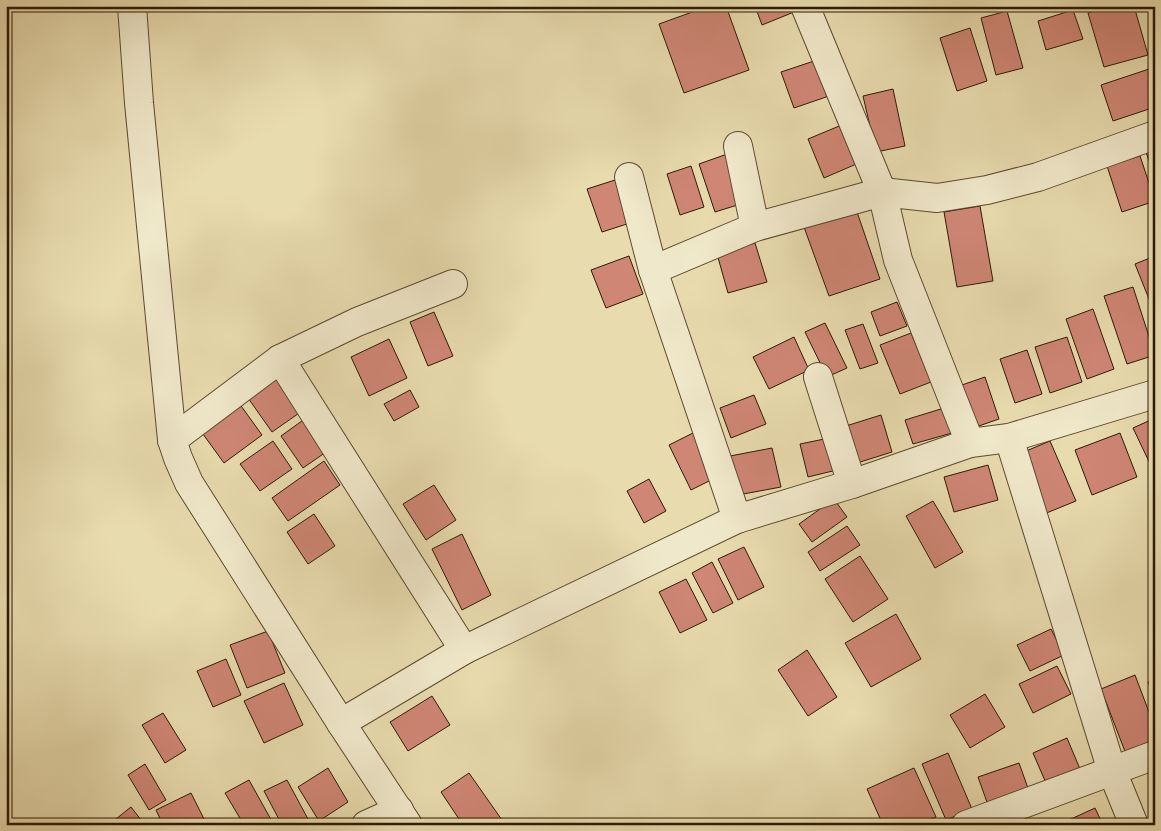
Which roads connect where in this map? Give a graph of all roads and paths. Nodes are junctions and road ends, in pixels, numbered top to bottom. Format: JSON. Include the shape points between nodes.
{"nodes":[{"id":1,"x":132,"y":6,"type":"edge"},
{"id":2,"x":805,"y":6,"type":"edge"},
{"id":3,"x":1155,"y":135,"type":"edge"},
{"id":4,"x":738,"y":146,"type":"dead end"},
{"id":5,"x":629,"y":176,"type":"dead end"},
{"id":6,"x":882,"y":192,"type":"junction"},
{"id":7,"x":755,"y":227,"type":"junction"},
{"id":8,"x":653,"y":270,"type":"junction"},
{"id":9,"x":453,"y":284,"type":"dead end"},
{"id":10,"x":280,"y":359,"type":"junction"},
{"id":11,"x":818,"y":377,"type":"dead end"},
{"id":12,"x":1155,"y":394,"type":"edge"},
{"id":13,"x":1009,"y":438,"type":"junction"},
{"id":14,"x":172,"y":440,"type":"junction"},
{"id":15,"x":970,"y":443,"type":"junction"},
{"id":16,"x":852,"y":484,"type":"junction"},
{"id":17,"x":737,"y":519,"type":"junction"},
{"id":18,"x":464,"y":650,"type":"junction"},
{"id":19,"x":341,"y":723,"type":"junction"},
{"id":20,"x":1155,"y":756,"type":"edge"},
{"id":21,"x":1112,"y":771,"type":"junction"},
{"id":22,"x":404,"y":817,"type":"edge"},
{"id":23,"x":366,"y":825,"type":"edge"},
{"id":24,"x":966,"y":825,"type":"edge"},
{"id":25,"x":1134,"y":825,"type":"edge"}],
"edges":[{"from":1,"to":14,"type":"street"},
{"from":2,"to":6,"type":"street"},
{"from":3,"to":6,"type":"street","via":[[1038,177],[987,190],[937,198]]},
{"from":4,"to":7,"type":"street"},
{"from":5,"to":8,"type":"street"},
{"from":6,"to":7,"type":"street"},
{"from":6,"to":15,"type":"street","via":[[898,260]]},
{"from":7,"to":8,"type":"street"},
{"from":8,"to":17,"type":"street"},
{"from":9,"to":10,"type":"street","via":[[357,322]]},
{"from":10,"to":14,"type":"street"},
{"from":10,"to":18,"type":"street"},
{"from":11,"to":16,"type":"street"},
{"from":12,"to":13,"type":"street"},
{"from":13,"to":15,"type":"street"},
{"from":13,"to":21,"type":"street"},
{"from":14,"to":19,"type":"street","via":[[189,483]]},
{"from":15,"to":16,"type":"street"},
{"from":16,"to":17,"type":"street"},
{"from":17,"to":18,"type":"street"},
{"from":18,"to":19,"type":"street"},
{"from":19,"to":22,"type":"street"},
{"from":20,"to":21,"type":"street"},
{"from":21,"to":24,"type":"street"},
{"from":21,"to":25,"type":"street"},
{"from":22,"to":23,"type":"street"}]}
